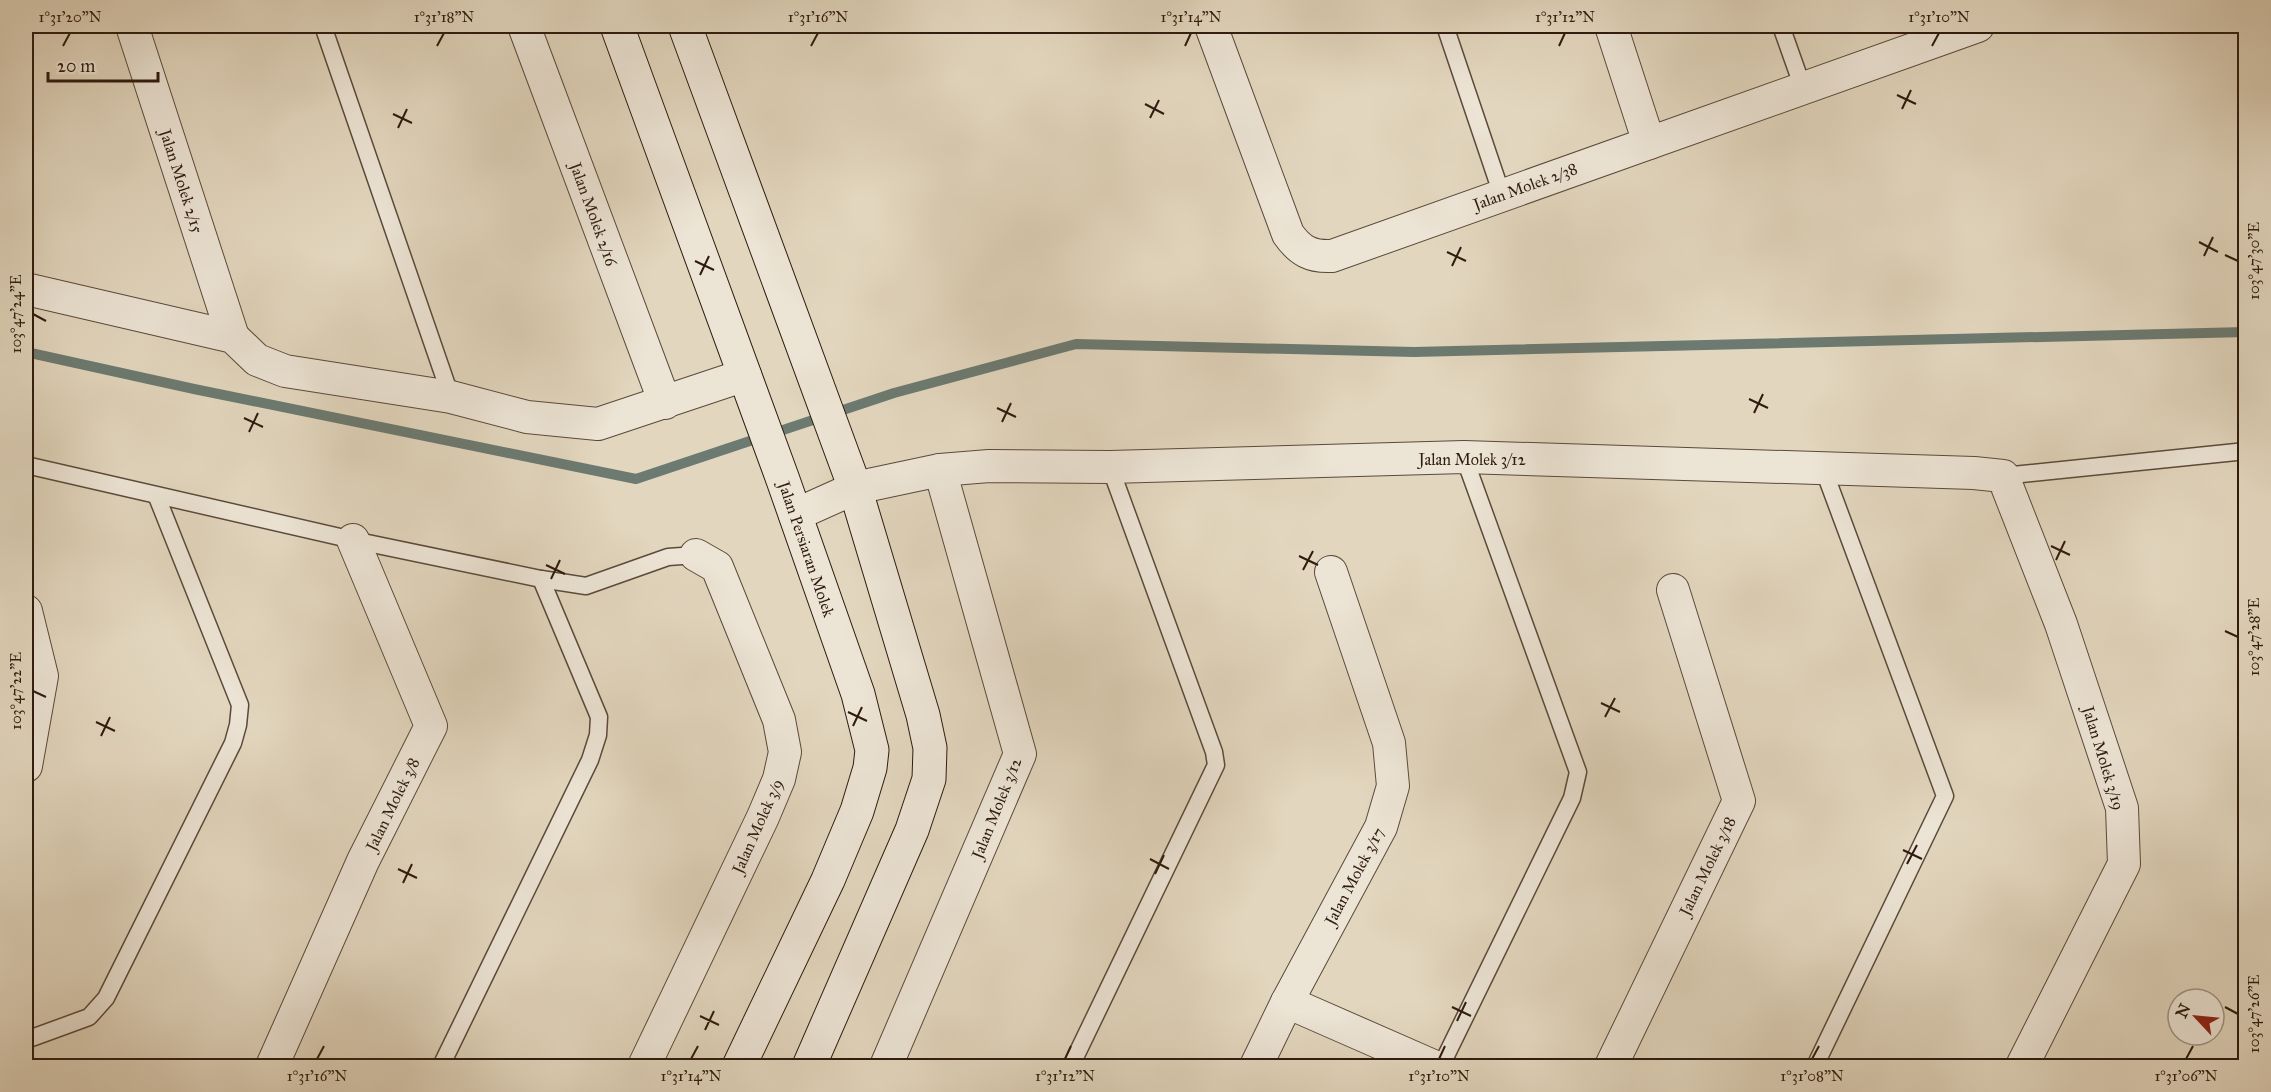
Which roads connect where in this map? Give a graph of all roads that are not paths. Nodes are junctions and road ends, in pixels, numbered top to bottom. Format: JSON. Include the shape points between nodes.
{"nodes":[{"id":1,"x":132,"y":26,"type":"edge"},
{"id":2,"x":323,"y":26,"type":"edge"},
{"id":3,"x":524,"y":26,"type":"edge"},
{"id":4,"x":617,"y":26,"type":"edge"},
{"id":5,"x":685,"y":26,"type":"edge"},
{"id":6,"x":1211,"y":26,"type":"edge"},
{"id":7,"x":1445,"y":26,"type":"edge"},
{"id":8,"x":1611,"y":26,"type":"edge"},
{"id":9,"x":1781,"y":26,"type":"edge"},
{"id":10,"x":1960,"y":28,"type":"edge"},
{"id":11,"x":1803,"y":87,"type":"junction"},
{"id":12,"x":1649,"y":143,"type":"junction"},
{"id":13,"x":1502,"y":195,"type":"junction"},
{"id":14,"x":26,"y":289,"type":"edge"},
{"id":15,"x":233,"y":337,"type":"junction"},
{"id":16,"x":749,"y":384,"type":"junction"},
{"id":17,"x":452,"y":397,"type":"junction"},
{"id":18,"x":665,"y":403,"type":"junction"},
{"id":19,"x":2246,"y":451,"type":"edge"},
{"id":20,"x":1464,"y":457,"type":"junction"},
{"id":21,"x":26,"y":465,"type":"edge"},
{"id":22,"x":1110,"y":468,"type":"junction"},
{"id":23,"x":1823,"y":468,"type":"junction"},
{"id":24,"x":940,"y":470,"type":"junction"},
{"id":25,"x":2003,"y":476,"type":"junction"},
{"id":26,"x":855,"y":488,"type":"junction"},
{"id":27,"x":157,"y":497,"type":"junction"},
{"id":28,"x":795,"y":515,"type":"junction"},
{"id":29,"x":353,"y":540,"type":"junction"},
{"id":30,"x":696,"y":555,"type":"joint"},
{"id":31,"x":1330,"y":572,"type":"dead end"},
{"id":32,"x":541,"y":579,"type":"junction"},
{"id":33,"x":1673,"y":590,"type":"dead end"},
{"id":34,"x":26,"y":611,"type":"edge"},
{"id":35,"x":26,"y":766,"type":"edge"},
{"id":36,"x":1287,"y":1002,"type":"junction"},
{"id":37,"x":26,"y":1040,"type":"edge"},
{"id":38,"x":272,"y":1066,"type":"edge"},
{"id":39,"x":441,"y":1066,"type":"edge"},
{"id":40,"x":644,"y":1066,"type":"edge"},
{"id":41,"x":739,"y":1066,"type":"edge"},
{"id":42,"x":809,"y":1066,"type":"edge"},
{"id":43,"x":886,"y":1066,"type":"edge"},
{"id":44,"x":1071,"y":1066,"type":"edge"},
{"id":45,"x":1256,"y":1066,"type":"edge"},
{"id":46,"x":1433,"y":1066,"type":"edge"},
{"id":47,"x":1441,"y":1066,"type":"edge"},
{"id":48,"x":1611,"y":1066,"type":"edge"},
{"id":49,"x":1815,"y":1066,"type":"edge"},
{"id":50,"x":2022,"y":1066,"type":"edge"}],
"edges":[{"from":1,"to":15,"type":"street","name":"Jalan Molek 2/15"},
{"from":2,"to":17,"type":"lane"},
{"from":3,"to":18,"type":"street","name":"Jalan Molek 2/16"},
{"from":4,"to":16,"type":"main road","name":"Jalan Persiaran Molek"},
{"from":5,"to":26,"type":"main road"},
{"from":6,"to":13,"type":"street","name":"Jalan Molek 2/38","via":[[1288,234],[1305,252],[1332,256]]},
{"from":7,"to":13,"type":"lane"},
{"from":8,"to":12,"type":"street"},
{"from":9,"to":11,"type":"lane"},
{"from":10,"to":11,"type":"street","name":"Jalan Molek 2/38"},
{"from":11,"to":12,"type":"street","name":"Jalan Molek 2/38"},
{"from":12,"to":13,"type":"street","name":"Jalan Molek 2/38"},
{"from":14,"to":15,"type":"street"},
{"from":15,"to":17,"type":"street","via":[[256,360],[285,371]]},
{"from":16,"to":18,"type":"street"},
{"from":16,"to":28,"type":"main road","name":"Jalan Persiaran Molek"},
{"from":17,"to":18,"type":"street","via":[[527,417],[598,424]]},
{"from":19,"to":25,"type":"lane"},
{"from":20,"to":22,"type":"street","name":"Jalan Molek 3/12"},
{"from":20,"to":23,"type":"street","name":"Jalan Molek 3/12"},
{"from":20,"to":47,"type":"lane","via":[[1578,772],[1572,798]]},
{"from":21,"to":27,"type":"lane"},
{"from":22,"to":24,"type":"street","name":"Jalan Molek 3/12","via":[[989,466]]},
{"from":22,"to":44,"type":"lane","via":[[1216,765]]},
{"from":23,"to":25,"type":"street","name":"Jalan Molek 3/12"},
{"from":23,"to":49,"type":"lane","via":[[1945,796]]},
{"from":24,"to":26,"type":"street","name":"Jalan Molek 3/12"},
{"from":24,"to":43,"type":"street","name":"Jalan Molek 3/12","via":[[1020,754]]},
{"from":25,"to":50,"type":"street","name":"Jalan Molek 3/19","via":[[2061,624],[2122,808],[2124,864]]},
{"from":26,"to":28,"type":"street","name":"Jalan Molek 3/12"},
{"from":26,"to":42,"type":"main road","via":[[923,715],[930,748],[929,779],[912,830]]},
{"from":27,"to":29,"type":"lane"},
{"from":27,"to":37,"type":"lane","via":[[240,705],[238,725],[233,743],[106,998],[89,1017]]},
{"from":28,"to":41,"type":"main road","name":"Jalan Persiaran Molek","via":[[858,694],[873,750],[857,811],[828,880]]},
{"from":29,"to":32,"type":"lane"},
{"from":29,"to":38,"type":"street","name":"Jalan Molek 3/8","via":[[431,726],[358,872]]},
{"from":30,"to":32,"type":"lane","via":[[668,557],[586,586]]},
{"from":30,"to":40,"type":"street","name":"Jalan Molek 3/9","via":[[717,567],[779,720],[785,752],[763,817]]},
{"from":31,"to":36,"type":"street","name":"Jalan Molek 3/17","via":[[1389,743],[1393,786],[1381,827]]},
{"from":32,"to":39,"type":"lane","via":[[599,717],[598,735],[590,760]]},
{"from":33,"to":48,"type":"street","name":"Jalan Molek 3/18","via":[[1739,801]]},
{"from":34,"to":35,"type":"street","via":[[42,676]]},
{"from":36,"to":45,"type":"street","name":"Jalan Molek 3/17"},
{"from":36,"to":46,"type":"street"}]}
